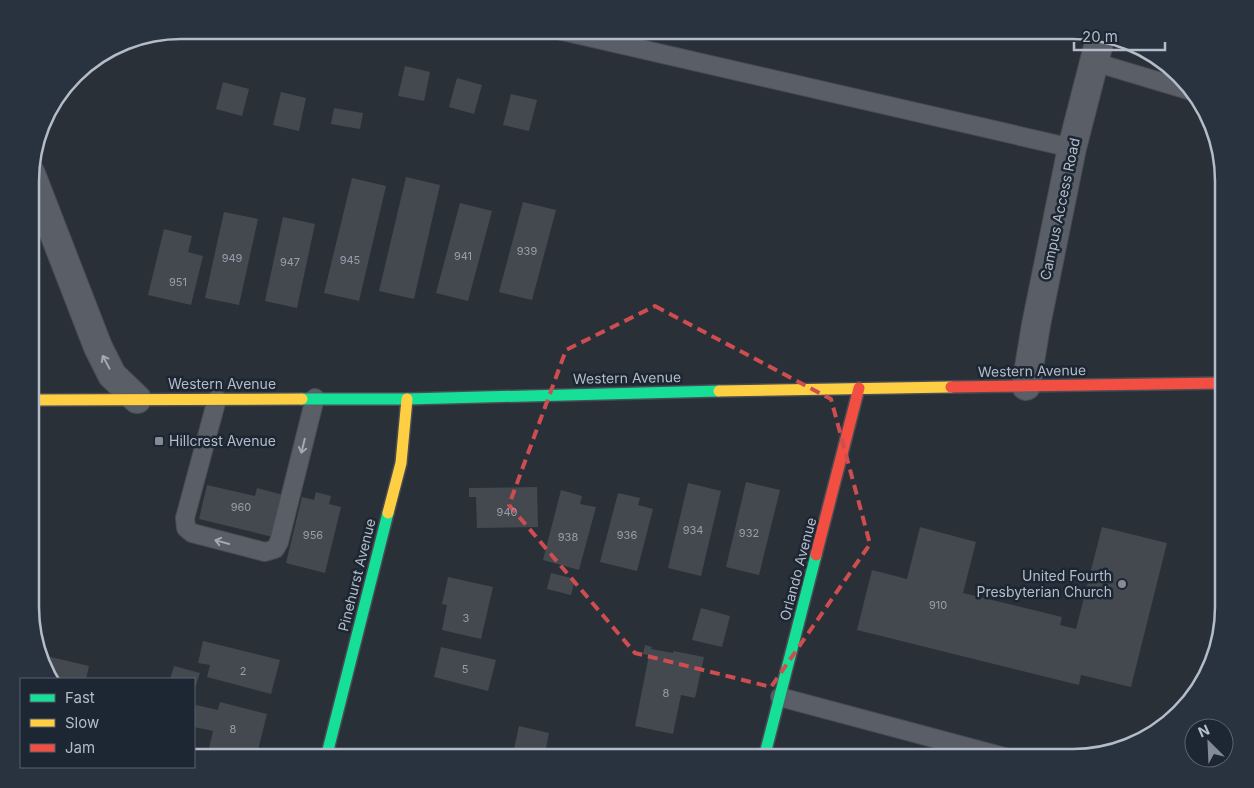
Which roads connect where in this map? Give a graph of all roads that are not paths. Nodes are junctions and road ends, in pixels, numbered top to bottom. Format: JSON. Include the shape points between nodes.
{"nodes":[{"id":1,"x":597,"y":39,"type":"edge"},
{"id":2,"x":1099,"y":41,"type":"edge"},
{"id":3,"x":1094,"y":62,"type":"junction"},
{"id":4,"x":1181,"y":88,"type":"edge"},
{"id":5,"x":1072,"y":148,"type":"junction"},
{"id":6,"x":39,"y":195,"type":"edge"},
{"id":7,"x":1215,"y":383,"type":"edge"},
{"id":8,"x":1026,"y":386,"type":"junction"},
{"id":9,"x":859,"y":388,"type":"junction"},
{"id":10,"x":315,"y":398,"type":"junction"},
{"id":11,"x":407,"y":398,"type":"junction"},
{"id":12,"x":137,"y":399,"type":"junction"},
{"id":13,"x":217,"y":399,"type":"junction"},
{"id":14,"x":39,"y":400,"type":"edge"},
{"id":15,"x":780,"y":697,"type":"junction"},
{"id":16,"x":328,"y":749,"type":"edge"},
{"id":17,"x":766,"y":749,"type":"edge"},
{"id":18,"x":974,"y":749,"type":"edge"}],
"edges":[{"from":1,"to":5,"type":"lane"},
{"from":2,"to":3,"type":"street","name":"Campus Access Road"},
{"from":3,"to":4,"type":"lane"},
{"from":3,"to":5,"type":"street","name":"Campus Access Road"},
{"from":5,"to":8,"type":"street","name":"Campus Access Road"},
{"from":12,"to":6,"type":"street","one_way":true,"via":[[112,375],[98,347]]},
{"from":7,"to":8,"type":"main road","name":"Western Avenue"},
{"from":8,"to":9,"type":"main road","name":"Western Avenue"},
{"from":9,"to":11,"type":"main road","name":"Western Avenue"},
{"from":9,"to":15,"type":"main road","name":"Orlando Avenue"},
{"from":10,"to":11,"type":"main road","name":"Western Avenue"},
{"from":10,"to":13,"type":"main road","name":"Western Avenue"},
{"from":10,"to":13,"type":"lane","one_way":true,"via":[[279,542],[275,549],[265,552],[192,534],[185,526]]},
{"from":11,"to":16,"type":"main road","name":"Pinehurst Avenue","via":[[401,463]]},
{"from":12,"to":13,"type":"main road","name":"Western Avenue"},
{"from":12,"to":14,"type":"main road","name":"Western Avenue"},
{"from":15,"to":17,"type":"main road","name":"Orlando Avenue"},
{"from":15,"to":18,"type":"lane"}]}
